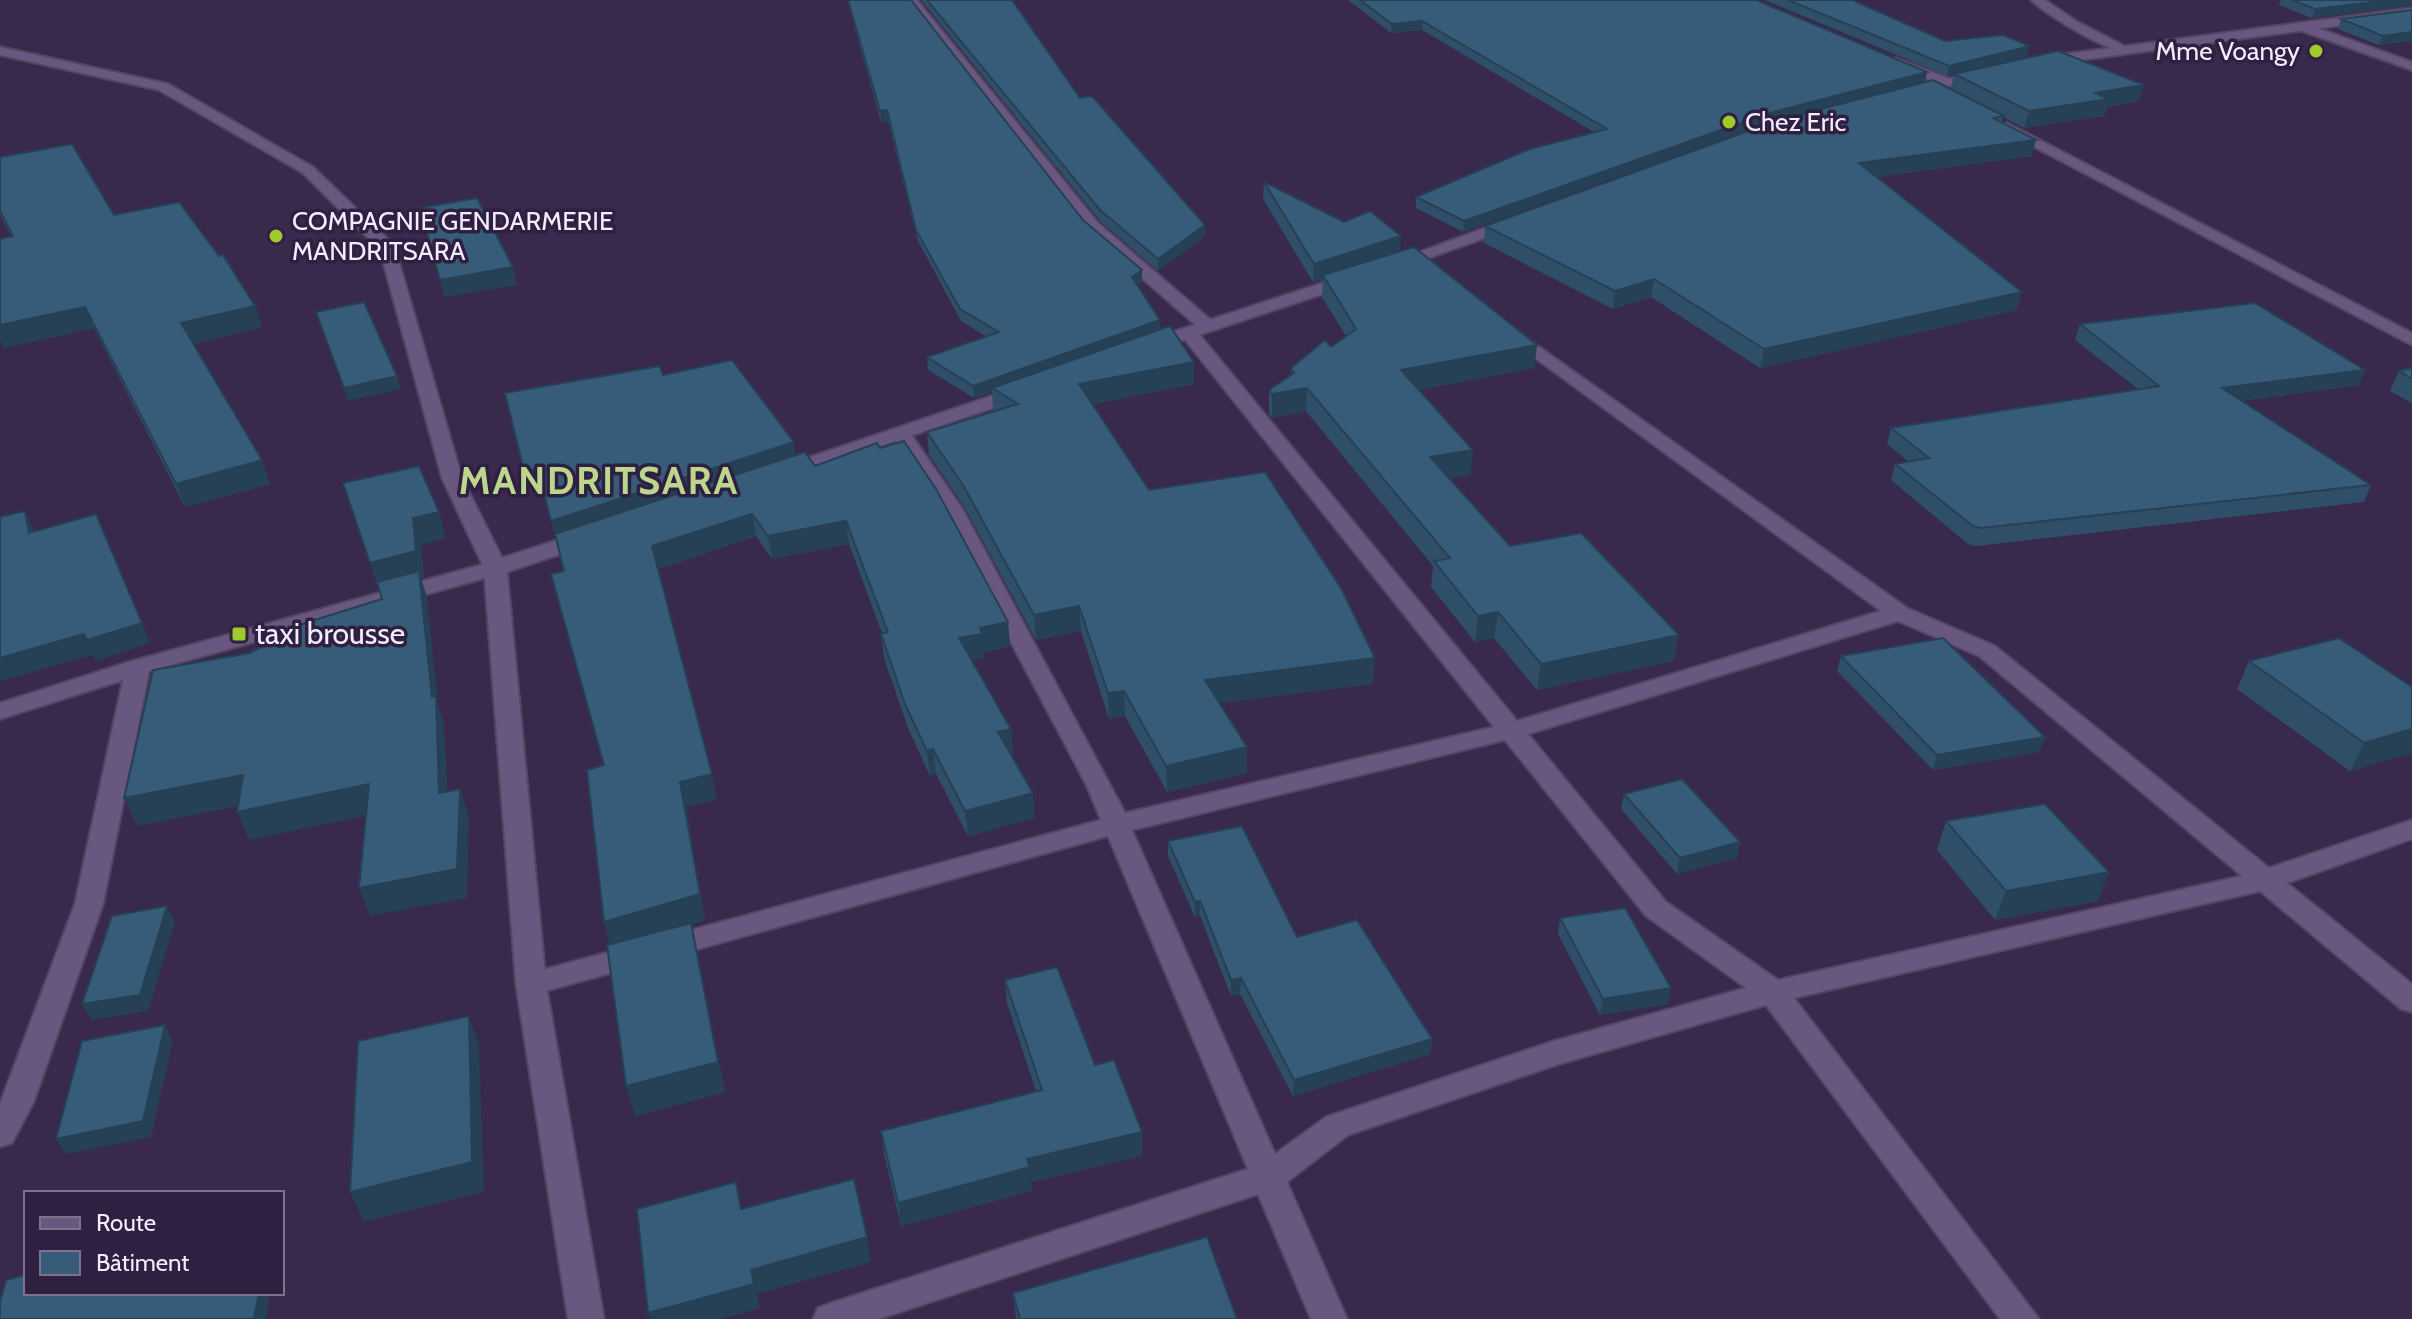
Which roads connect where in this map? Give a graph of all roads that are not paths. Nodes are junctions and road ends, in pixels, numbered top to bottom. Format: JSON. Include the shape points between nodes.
{"nodes":[{"id":1,"x":911,"y":0,"type":"edge"},
{"id":2,"x":2037,"y":0,"type":"edge"},
{"id":3,"x":2412,"y":12,"type":"edge"},
{"id":4,"x":2306,"y":28,"type":"junction"},
{"id":5,"x":0,"y":51,"type":"edge"},
{"id":6,"x":2128,"y":51,"type":"junction"},
{"id":7,"x":1889,"y":59,"type":"edge"},
{"id":8,"x":2024,"y":63,"type":"edge"},
{"id":9,"x":2412,"y":66,"type":"edge"},
{"id":10,"x":1998,"y":70,"type":"edge"},
{"id":11,"x":1938,"y":85,"type":"junction"},
{"id":12,"x":1887,"y":99,"type":"edge"},
{"id":13,"x":1959,"y":102,"type":"edge"},
{"id":14,"x":1987,"y":116,"type":"edge"},
{"id":15,"x":1534,"y":215,"type":"edge"},
{"id":16,"x":1416,"y":258,"type":"junction"},
{"id":17,"x":1437,"y":275,"type":"edge"},
{"id":18,"x":1493,"y":319,"type":"edge"},
{"id":19,"x":1197,"y":328,"type":"junction"},
{"id":20,"x":2412,"y":340,"type":"edge"},
{"id":21,"x":1130,"y":352,"type":"edge"},
{"id":22,"x":1044,"y":383,"type":"edge"},
{"id":23,"x":901,"y":434,"type":"junction"},
{"id":24,"x":766,"y":479,"type":"edge"},
{"id":25,"x":600,"y":533,"type":"edge"},
{"id":26,"x":495,"y":568,"type":"junction"},
{"id":27,"x":1899,"y":613,"type":"junction"},
{"id":28,"x":138,"y":667,"type":"junction"},
{"id":29,"x":0,"y":711,"type":"edge"},
{"id":30,"x":1513,"y":730,"type":"junction"},
{"id":31,"x":1118,"y":824,"type":"junction"},
{"id":32,"x":2412,"y":829,"type":"edge"},
{"id":33,"x":2265,"y":880,"type":"junction"},
{"id":34,"x":531,"y":984,"type":"junction"},
{"id":35,"x":1773,"y":992,"type":"junction"},
{"id":36,"x":2412,"y":1001,"type":"edge"},
{"id":37,"x":0,"y":1134,"type":"edge"},
{"id":38,"x":1270,"y":1176,"type":"junction"},
{"id":39,"x":586,"y":1319,"type":"edge"},
{"id":40,"x":831,"y":1319,"type":"edge"},
{"id":41,"x":1329,"y":1319,"type":"edge"},
{"id":42,"x":2021,"y":1319,"type":"edge"}],
"edges":[{"from":1,"to":19,"type":"street","via":[[1092,226]]},
{"from":2,"to":6,"type":"street"},
{"from":3,"to":4,"type":"street"},
{"from":4,"to":6,"type":"street"},
{"from":4,"to":9,"type":"street"},
{"from":5,"to":26,"type":"street","via":[[163,87],[308,170],[388,249],[452,478]]},
{"from":6,"to":8,"type":"street"},
{"from":7,"to":11,"type":"street"},
{"from":10,"to":11,"type":"street"},
{"from":11,"to":12,"type":"street"},
{"from":11,"to":13,"type":"street"},
{"from":14,"to":20,"type":"street"},
{"from":15,"to":16,"type":"street"},
{"from":16,"to":17,"type":"street"},
{"from":16,"to":19,"type":"street"},
{"from":18,"to":27,"type":"street"},
{"from":19,"to":21,"type":"street"},
{"from":19,"to":30,"type":"street"},
{"from":22,"to":23,"type":"street"},
{"from":23,"to":24,"type":"street"},
{"from":23,"to":31,"type":"street","via":[[952,510]]},
{"from":25,"to":26,"type":"street"},
{"from":26,"to":28,"type":"street"},
{"from":26,"to":34,"type":"street"},
{"from":27,"to":30,"type":"street"},
{"from":27,"to":33,"type":"street","via":[[1987,651]]},
{"from":28,"to":29,"type":"street"},
{"from":28,"to":37,"type":"street","via":[[89,904],[18,1101]]},
{"from":30,"to":31,"type":"street"},
{"from":30,"to":35,"type":"street","via":[[1656,909]]},
{"from":31,"to":34,"type":"street"},
{"from":31,"to":38,"type":"street"},
{"from":32,"to":33,"type":"street"},
{"from":33,"to":35,"type":"street"},
{"from":33,"to":36,"type":"street"},
{"from":34,"to":39,"type":"street"},
{"from":35,"to":38,"type":"street","via":[[1554,1053],[1337,1126]]},
{"from":35,"to":42,"type":"street"},
{"from":38,"to":40,"type":"street"},
{"from":38,"to":41,"type":"street"}]}
